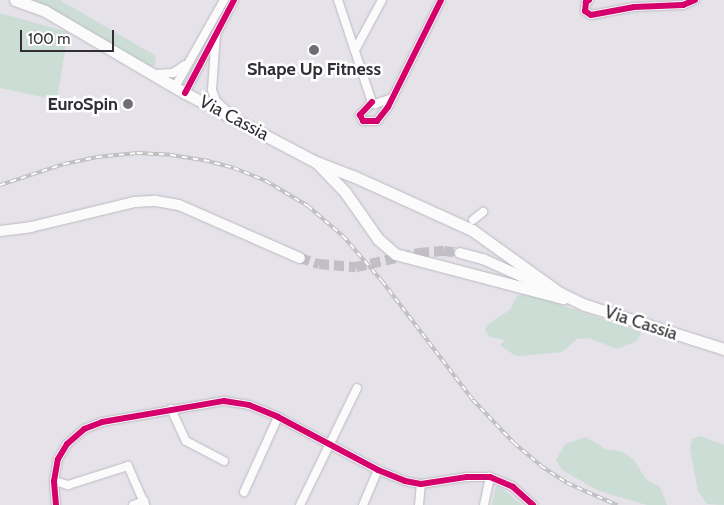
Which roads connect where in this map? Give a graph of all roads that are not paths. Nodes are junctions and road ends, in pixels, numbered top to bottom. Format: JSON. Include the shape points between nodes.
{"nodes":[{"id":1,"x":15,"y":0,"type":"edge"},
{"id":2,"x":224,"y":0,"type":"edge"},
{"id":3,"x":234,"y":0,"type":"edge"},
{"id":4,"x":338,"y":0,"type":"edge"},
{"id":5,"x":382,"y":0,"type":"edge"},
{"id":6,"x":441,"y":0,"type":"edge"},
{"id":7,"x":589,"y":0,"type":"edge"},
{"id":8,"x":694,"y":0,"type":"edge"},
{"id":9,"x":216,"y":31,"type":"junction"},
{"id":10,"x":196,"y":50,"type":"junction"},
{"id":11,"x":354,"y":50,"type":"junction"},
{"id":12,"x":204,"y":54,"type":"junction"},
{"id":13,"x":214,"y":59,"type":"junction"},
{"id":14,"x":188,"y":62,"type":"junction"},
{"id":15,"x":155,"y":74,"type":"junction"},
{"id":16,"x":180,"y":90,"type":"junction"},
{"id":17,"x":392,"y":98,"type":"junction"},
{"id":18,"x":372,"y":102,"type":"junction"},
{"id":19,"x":240,"y":122,"type":"junction"},
{"id":20,"x":316,"y":162,"type":"junction"},
{"id":21,"x":483,"y":212,"type":"dead end"},
{"id":22,"x":473,"y":220,"type":"dead end"},
{"id":23,"x":0,"y":231,"type":"edge"},
{"id":24,"x":460,"y":253,"type":"tunnel mouth"},
{"id":25,"x":300,"y":258,"type":"tunnel mouth"},
{"id":26,"x":560,"y":293,"type":"junction"},
{"id":27,"x":585,"y":305,"type":"junction"},
{"id":28,"x":723,"y":349,"type":"edge"},
{"id":29,"x":357,"y":388,"type":"dead end"},
{"id":30,"x":171,"y":409,"type":"junction"},
{"id":31,"x":278,"y":416,"type":"junction"},
{"id":32,"x":329,"y":444,"type":"junction"},
{"id":33,"x":224,"y":461,"type":"dead end"},
{"id":34,"x":378,"y":470,"type":"junction"},
{"id":35,"x":490,"y":477,"type":"junction"},
{"id":36,"x":54,"y":481,"type":"junction"},
{"id":37,"x":421,"y":484,"type":"junction"},
{"id":38,"x":244,"y":492,"type":"dead end"},
{"id":39,"x":144,"y":503,"type":"edge"},
{"id":40,"x":56,"y":505,"type":"edge"},
{"id":41,"x":133,"y":505,"type":"edge"},
{"id":42,"x":300,"y":505,"type":"edge"},
{"id":43,"x":363,"y":505,"type":"edge"},
{"id":44,"x":419,"y":505,"type":"edge"},
{"id":45,"x":484,"y":505,"type":"edge"},
{"id":46,"x":533,"y":505,"type":"edge"}],
"edges":[{"from":1,"to":15,"type":"main road","name":"Via Cassia","via":[[50,14]]},
{"from":2,"to":10,"type":"street"},
{"from":3,"to":9,"type":"street"},
{"from":4,"to":11,"type":"street"},
{"from":5,"to":11,"type":"street"},
{"from":6,"to":17,"type":"street"},
{"from":7,"to":8,"type":"street","via":[[585,11],[591,15],[634,7],[683,5]]},
{"from":9,"to":12,"type":"street"},
{"from":9,"to":13,"type":"street"},
{"from":10,"to":12,"type":"street"},
{"from":10,"to":14,"type":"street"},
{"from":11,"to":18,"type":"street"},
{"from":12,"to":13,"type":"street"},
{"from":12,"to":16,"type":"street"},
{"from":13,"to":19,"type":"street","via":[[211,86],[214,99]]},
{"from":14,"to":15,"type":"street","via":[[172,73]]},
{"from":14,"to":16,"type":"street"},
{"from":15,"to":16,"type":"main road","name":"Via Cassia"},
{"from":16,"to":19,"type":"main road","name":"Via Cassia"},
{"from":17,"to":18,"type":"street","via":[[375,104]]},
{"from":17,"to":18,"type":"street","via":[[377,121],[363,121],[360,115]]},
{"from":19,"to":20,"type":"main road","name":"Via Cassia"},
{"from":20,"to":26,"type":"main road","name":"Via Cassia","via":[[472,230]]},
{"from":20,"to":27,"type":"main road","via":[[345,192],[378,239],[395,254]]},
{"from":21,"to":22,"type":"street"},
{"from":23,"to":25,"type":"main road","via":[[54,222],[134,202],[156,201],[180,205]]},
{"from":24,"to":26,"type":"main road","via":[[483,259]]},
{"from":26,"to":27,"type":"main road","name":"Via Cassia"},
{"from":27,"to":28,"type":"main road","name":"Via Cassia"},
{"from":29,"to":32,"type":"street"},
{"from":30,"to":31,"type":"street","via":[[233,401]]},
{"from":30,"to":33,"type":"street","via":[[186,441]]},
{"from":30,"to":36,"type":"street","via":[[84,428],[62,451]]},
{"from":31,"to":32,"type":"street"},
{"from":31,"to":38,"type":"street"},
{"from":32,"to":34,"type":"street"},
{"from":32,"to":42,"type":"street"},
{"from":34,"to":37,"type":"street"},
{"from":34,"to":43,"type":"street"},
{"from":35,"to":37,"type":"street"},
{"from":35,"to":45,"type":"street"},
{"from":35,"to":46,"type":"street","via":[[513,487]]},
{"from":36,"to":39,"type":"street","via":[[68,485],[128,466]]},
{"from":36,"to":40,"type":"street"},
{"from":37,"to":44,"type":"street"},
{"from":39,"to":41,"type":"street"}]}
